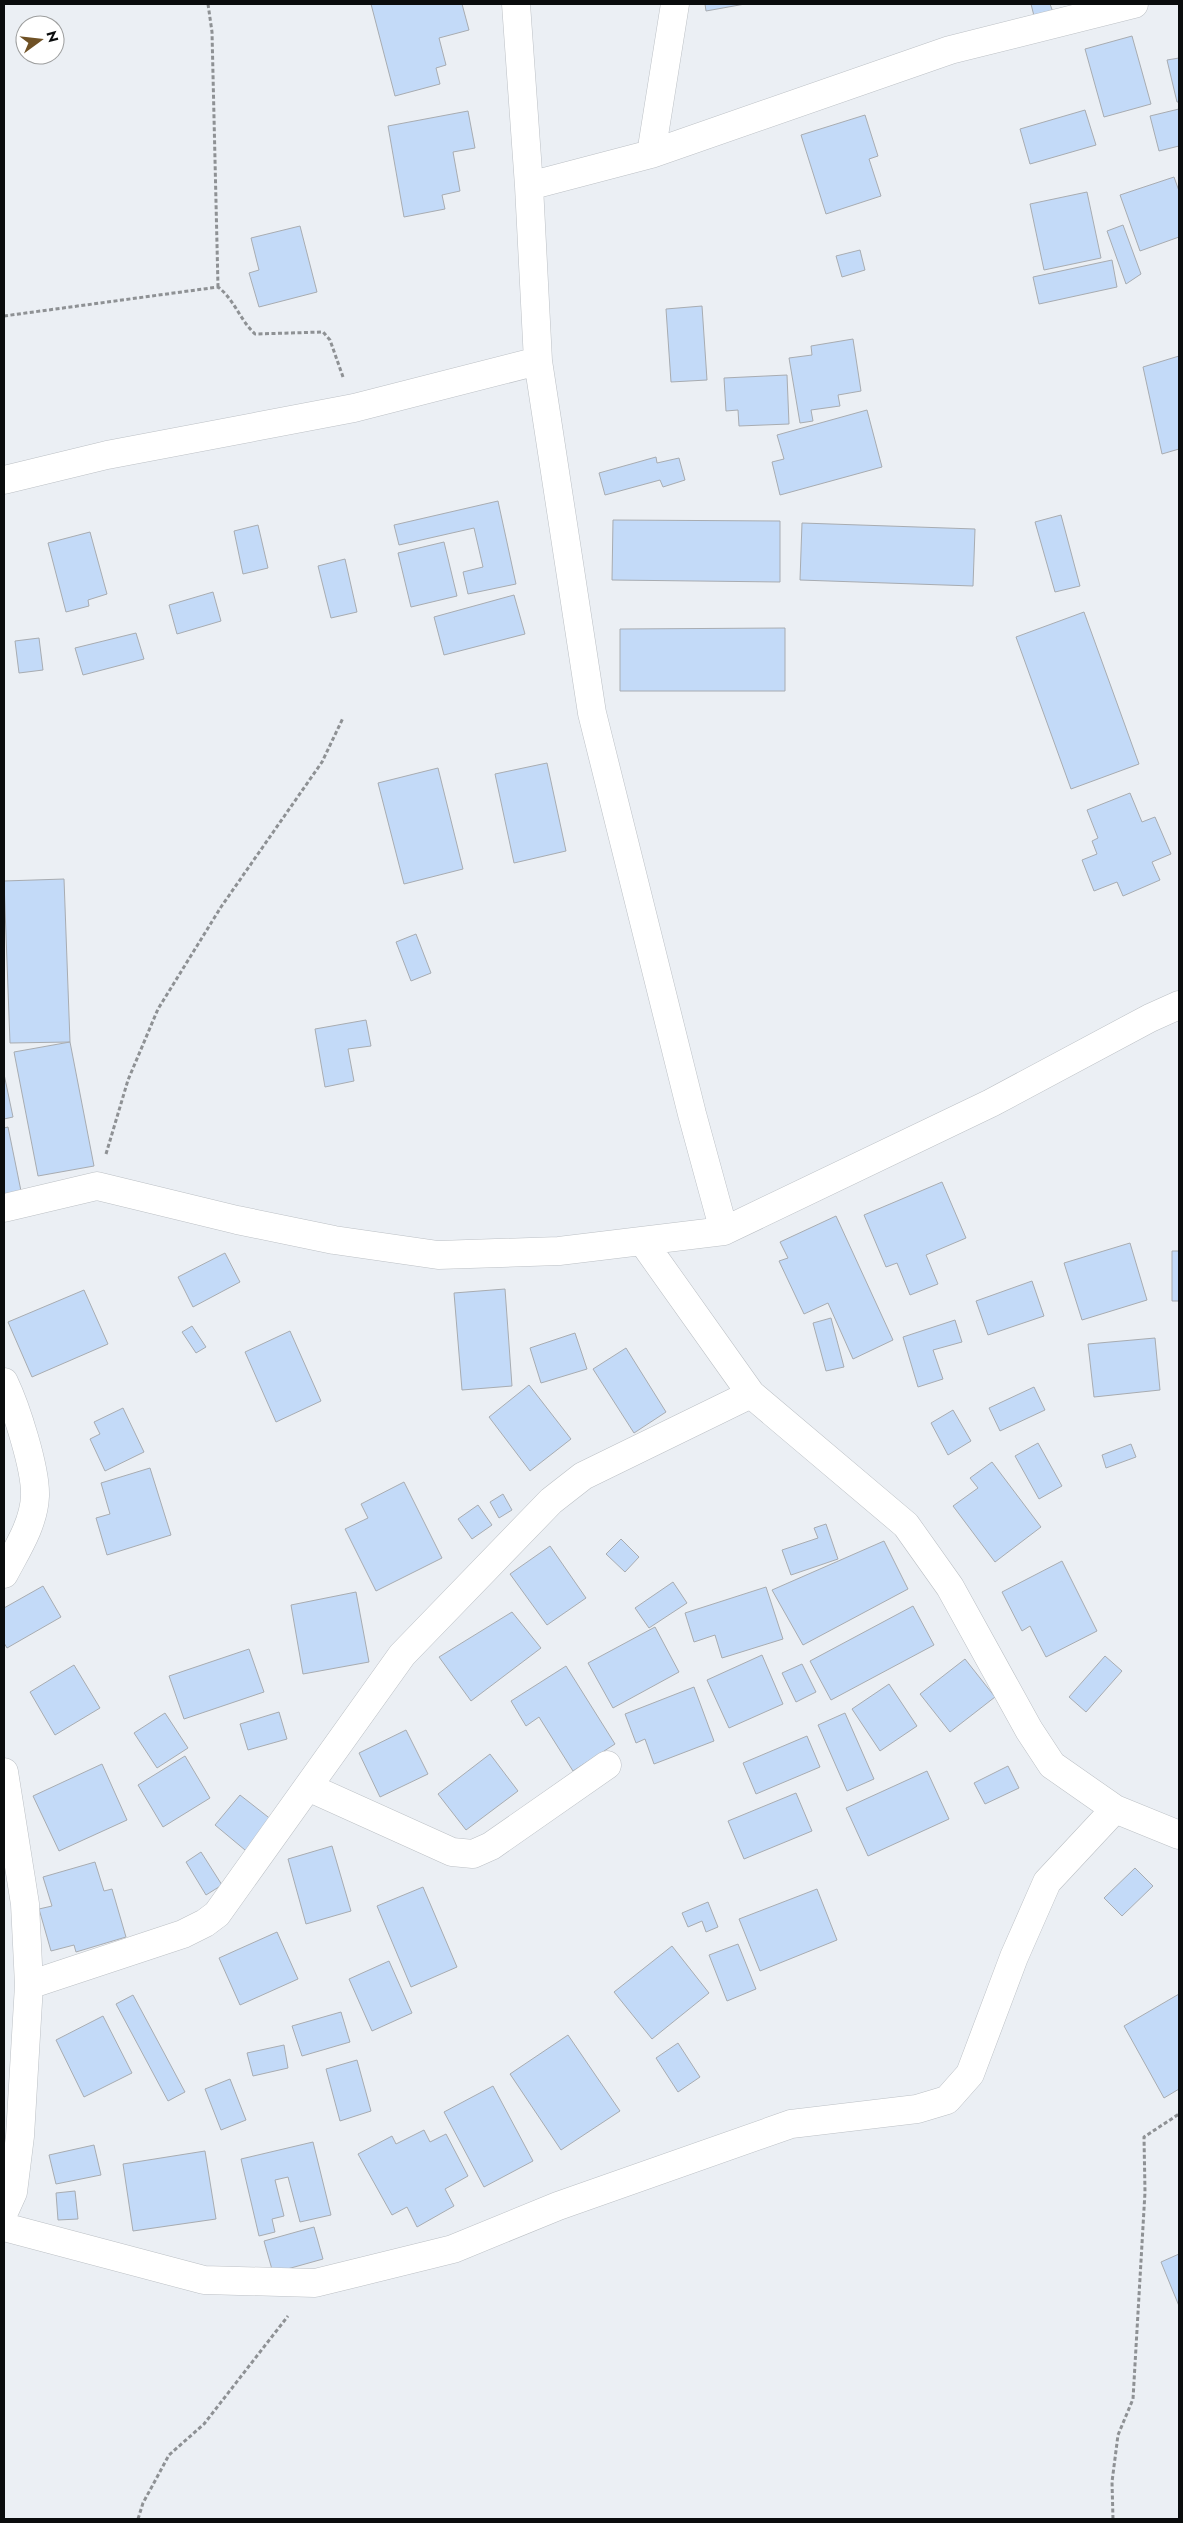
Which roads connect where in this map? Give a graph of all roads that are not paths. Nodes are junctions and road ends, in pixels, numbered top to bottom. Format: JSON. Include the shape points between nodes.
{"nodes":[{"id":1,"x":516,"y":4,"type":"edge"},
{"id":2,"x":675,"y":4,"type":"edge"},
{"id":3,"x":1134,"y":4,"type":"edge"},
{"id":4,"x":651,"y":154,"type":"junction"},
{"id":5,"x":529,"y":186,"type":"junction"},
{"id":6,"x":538,"y":361,"type":"junction"},
{"id":7,"x":4,"y":480,"type":"edge"},
{"id":8,"x":1179,"y":1006,"type":"edge"},
{"id":9,"x":4,"y":1208,"type":"edge"},
{"id":10,"x":724,"y":1232,"type":"junction"},
{"id":11,"x":643,"y":1242,"type":"junction"},
{"id":12,"x":4,"y":1382,"type":"edge"},
{"id":13,"x":751,"y":1394,"type":"junction"},
{"id":14,"x":4,"y":1574,"type":"edge"},
{"id":15,"x":607,"y":1765,"type":"dead end"},
{"id":16,"x":4,"y":1772,"type":"edge"},
{"id":17,"x":308,"y":1787,"type":"junction"},
{"id":18,"x":1115,"y":1809,"type":"junction"},
{"id":19,"x":1179,"y":1835,"type":"edge"},
{"id":20,"x":29,"y":1985,"type":"junction"},
{"id":21,"x":4,"y":2212,"type":"edge"},
{"id":22,"x":4,"y":2227,"type":"edge"}],
"edges":[{"from":1,"to":5,"type":"street"},
{"from":2,"to":4,"type":"street"},
{"from":3,"to":4,"type":"street","via":[[950,50]]},
{"from":4,"to":5,"type":"street"},
{"from":5,"to":6,"type":"street"},
{"from":6,"to":7,"type":"street","via":[[354,408],[107,455]]},
{"from":6,"to":10,"type":"street","via":[[592,713]]},
{"from":8,"to":10,"type":"street","via":[[1150,1018],[991,1103]]},
{"from":9,"to":11,"type":"street","via":[[97,1186],[334,1240],[438,1255],[559,1251]]},
{"from":10,"to":11,"type":"street"},
{"from":11,"to":13,"type":"street"},
{"from":12,"to":14,"type":"street","via":[[30,1463],[35,1497],[26,1531]]},
{"from":13,"to":17,"type":"street","via":[[583,1476],[551,1501],[402,1655]]},
{"from":13,"to":18,"type":"street","via":[[906,1525],[950,1587],[1029,1730],[1052,1765]]},
{"from":15,"to":17,"type":"street","via":[[492,1846],[473,1854],[452,1852]]},
{"from":16,"to":20,"type":"street","via":[[25,1904]]},
{"from":17,"to":20,"type":"street","via":[[217,1914],[205,1923],[183,1934]]},
{"from":18,"to":19,"type":"street"},
{"from":18,"to":22,"type":"street","via":[[1047,1882],[1014,1957],[970,2074],[947,2100],[918,2110],[790,2124],[558,2206],[453,2249],[315,2283],[204,2280]]},
{"from":20,"to":21,"type":"street","via":[[20,2136],[13,2192]]}]}
